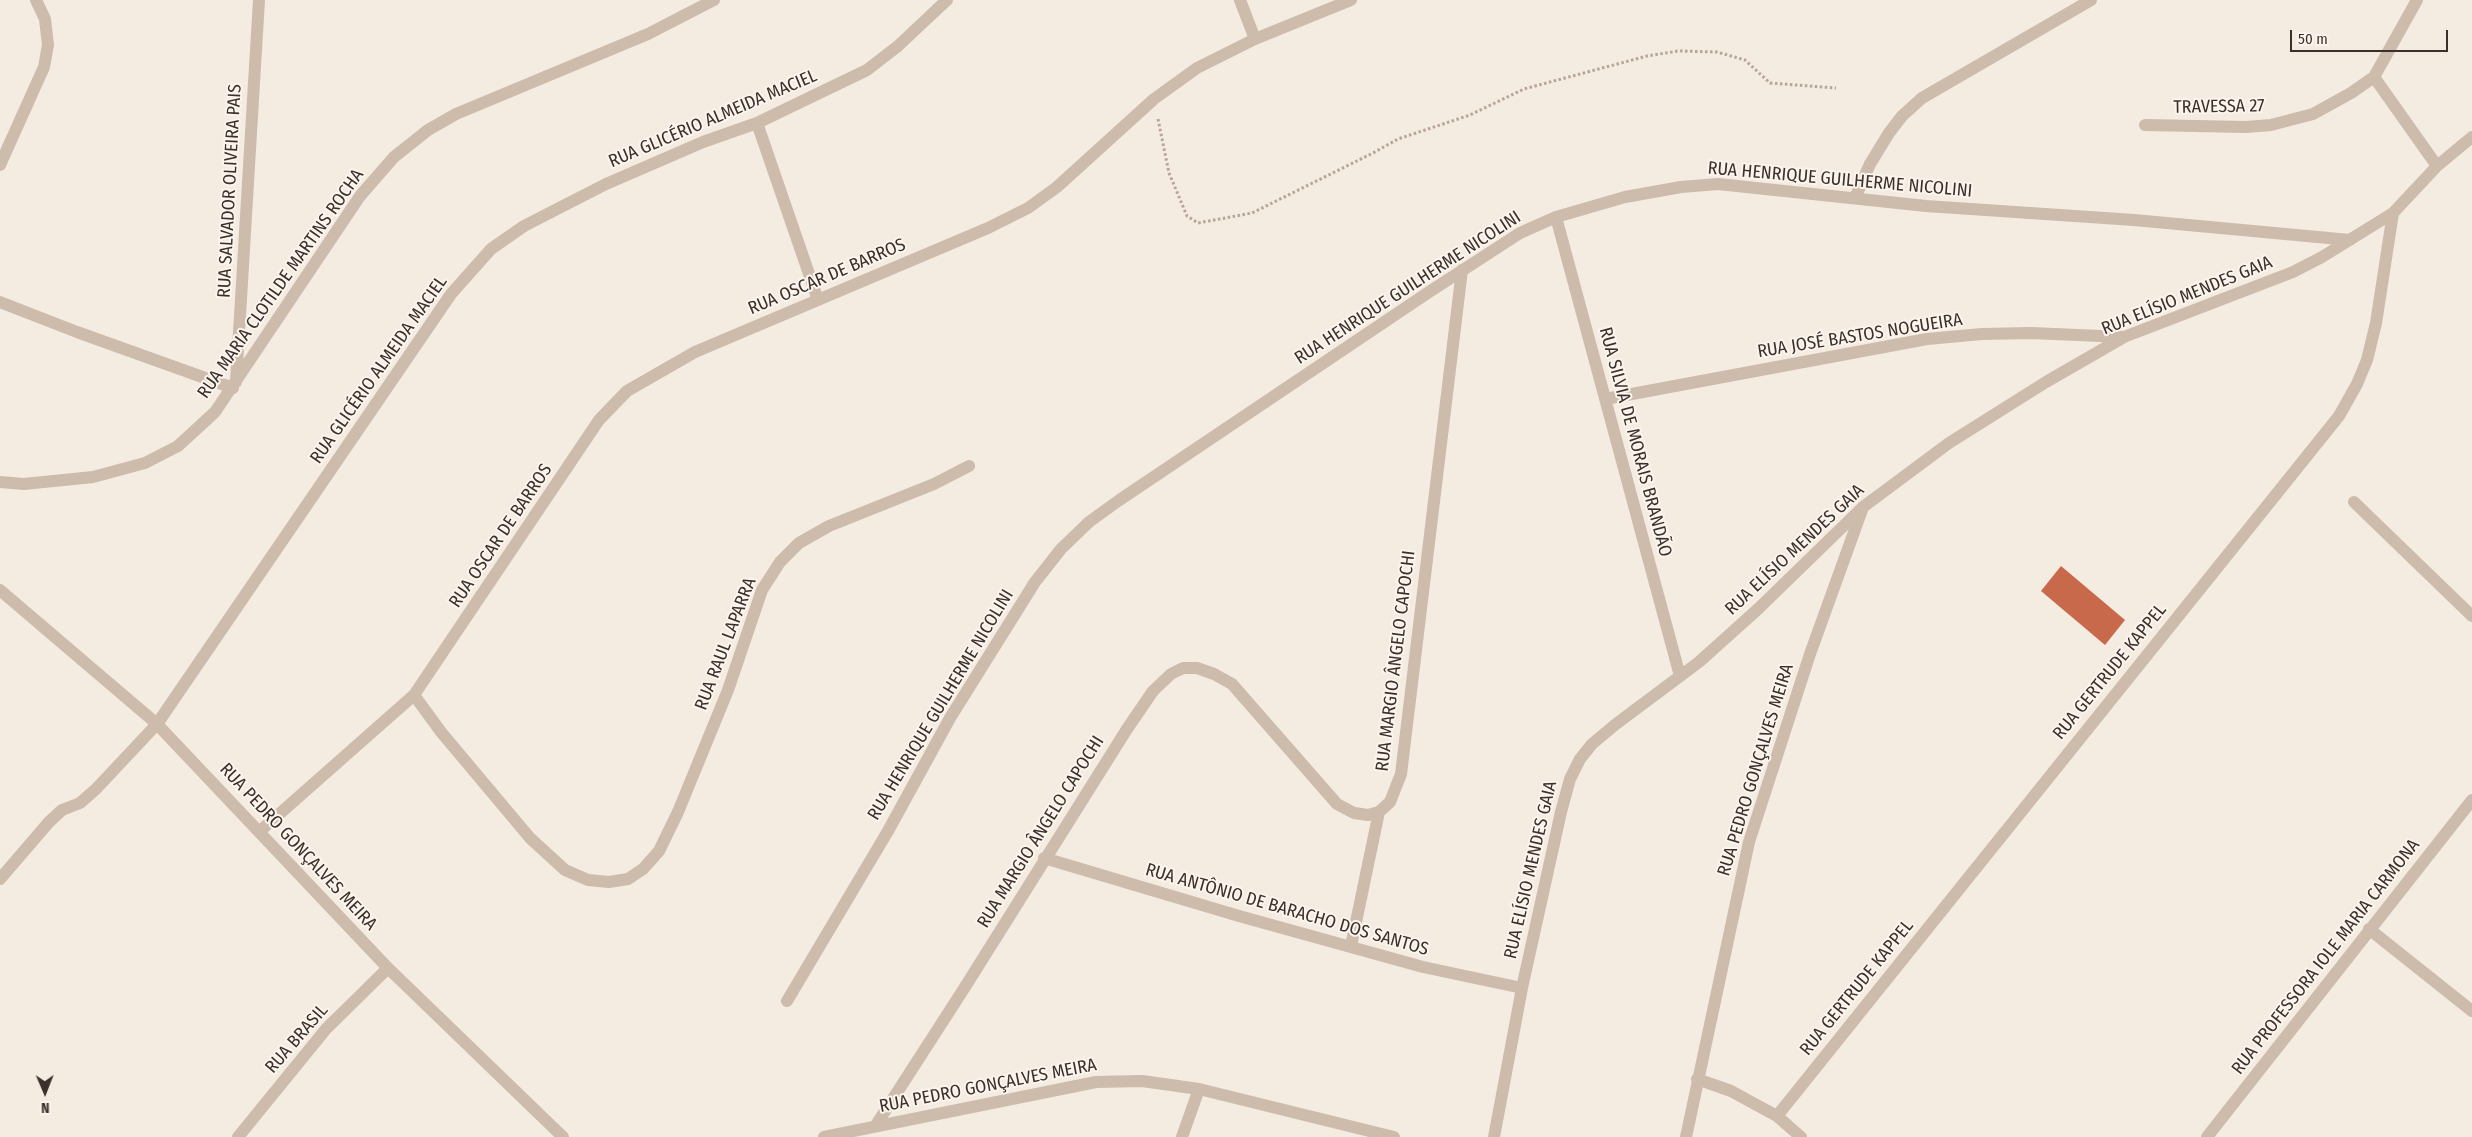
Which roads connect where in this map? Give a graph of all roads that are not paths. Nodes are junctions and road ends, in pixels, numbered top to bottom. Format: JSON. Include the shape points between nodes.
{"nodes":[{"id":1,"x":36,"y":0,"type":"edge"},
{"id":2,"x":259,"y":0,"type":"edge"},
{"id":3,"x":714,"y":0,"type":"edge"},
{"id":4,"x":947,"y":0,"type":"edge"},
{"id":5,"x":1240,"y":0,"type":"edge"},
{"id":6,"x":1351,"y":0,"type":"edge"},
{"id":7,"x":2091,"y":0,"type":"edge"},
{"id":8,"x":2417,"y":0,"type":"edge"},
{"id":9,"x":1255,"y":39,"type":"junction"},
{"id":10,"x":2374,"y":77,"type":"junction"},
{"id":11,"x":757,"y":123,"type":"junction"},
{"id":12,"x":2145,"y":125,"type":"dead end"},
{"id":13,"x":2472,"y":137,"type":"edge"},
{"id":14,"x":0,"y":165,"type":"edge"},
{"id":15,"x":2437,"y":166,"type":"junction"},
{"id":16,"x":1855,"y":198,"type":"junction"},
{"id":17,"x":2393,"y":213,"type":"junction"},
{"id":18,"x":1556,"y":217,"type":"junction"},
{"id":19,"x":2350,"y":240,"type":"junction"},
{"id":20,"x":1462,"y":270,"type":"junction"},
{"id":21,"x":818,"y":300,"type":"junction"},
{"id":22,"x":0,"y":302,"type":"edge"},
{"id":23,"x":2124,"y":337,"type":"junction"},
{"id":24,"x":234,"y":386,"type":"junction"},
{"id":25,"x":1605,"y":399,"type":"junction"},
{"id":26,"x":969,"y":466,"type":"dead end"},
{"id":27,"x":0,"y":482,"type":"edge"},
{"id":28,"x":2354,"y":502,"type":"dead end"},
{"id":29,"x":1863,"y":508,"type":"junction"},
{"id":30,"x":0,"y":590,"type":"edge"},
{"id":31,"x":2472,"y":616,"type":"edge"},
{"id":32,"x":1680,"y":676,"type":"junction"},
{"id":33,"x":414,"y":695,"type":"junction"},
{"id":34,"x":157,"y":724,"type":"junction"},
{"id":35,"x":2472,"y":800,"type":"edge"},
{"id":36,"x":1379,"y":812,"type":"junction"},
{"id":37,"x":260,"y":831,"type":"junction"},
{"id":38,"x":1044,"y":858,"type":"junction"},
{"id":39,"x":0,"y":879,"type":"edge"},
{"id":40,"x":2369,"y":928,"type":"junction"},
{"id":41,"x":1351,"y":946,"type":"junction"},
{"id":42,"x":388,"y":968,"type":"junction"},
{"id":43,"x":1522,"y":988,"type":"junction"},
{"id":44,"x":787,"y":1001,"type":"dead end"},
{"id":45,"x":2472,"y":1011,"type":"edge"},
{"id":46,"x":1697,"y":1079,"type":"junction"},
{"id":47,"x":1199,"y":1090,"type":"junction"},
{"id":48,"x":1777,"y":1116,"type":"junction"},
{"id":49,"x":876,"y":1125,"type":"junction"},
{"id":50,"x":238,"y":1137,"type":"edge"},
{"id":51,"x":563,"y":1137,"type":"edge"},
{"id":52,"x":824,"y":1137,"type":"edge"},
{"id":53,"x":1182,"y":1137,"type":"edge"},
{"id":54,"x":1394,"y":1137,"type":"edge"},
{"id":55,"x":1494,"y":1137,"type":"edge"},
{"id":56,"x":1686,"y":1137,"type":"edge"},
{"id":57,"x":1802,"y":1137,"type":"edge"},
{"id":58,"x":2207,"y":1137,"type":"edge"}],
"edges":[{"from":1,"to":14,"type":"street","via":[[46,28],[48,45],[44,67]]},
{"from":2,"to":24,"type":"street","name":"RUA SALVADOR OLIVEIRA PAIS"},
{"from":3,"to":24,"type":"street","name":"RUA MARIA CLOTILDE MARTINS ROCHA","via":[[648,34],[456,114],[428,130],[394,157],[360,196]]},
{"from":4,"to":11,"type":"street","name":"RUA GLICÉRIO ALMEIDA MACIEL","via":[[867,70]]},
{"from":5,"to":9,"type":"street"},
{"from":6,"to":9,"type":"street","name":"RUA OSCAR DE BARROS"},
{"from":7,"to":16,"type":"street","via":[[1922,98],[1889,133]]},
{"from":8,"to":10,"type":"street","name":"TRAVESSA 27"},
{"from":9,"to":21,"type":"street","name":"RUA OSCAR DE BARROS","via":[[1197,68],[1154,99],[1058,187],[1028,208]]},
{"from":10,"to":12,"type":"street","name":"TRAVESSA 27","via":[[2313,114],[2271,125],[2198,128]]},
{"from":10,"to":15,"type":"street"},
{"from":11,"to":21,"type":"street"},
{"from":11,"to":34,"type":"street","name":"RUA GLICÉRIO ALMEIDA MACIEL","via":[[703,142],[606,184],[524,226],[491,249],[451,294]]},
{"from":13,"to":15,"type":"street","name":"RUA ELÍSIO MENDES GAIA"},
{"from":15,"to":17,"type":"street","name":"RUA ELÍSIO MENDES GAIA"},
{"from":16,"to":18,"type":"street","name":"RUA HENRIQUE GUILHERME NICOLINI","via":[[1718,184],[1625,197]]},
{"from":16,"to":19,"type":"street","name":"RUA HENRIQUE GUILHERME NICOLINI"},
{"from":17,"to":19,"type":"street","name":"RUA ELÍSIO MENDES GAIA"},
{"from":17,"to":48,"type":"street","name":"RUA GERTRUDE KAPPEL","via":[[2367,360],[2338,416]]},
{"from":18,"to":20,"type":"street","name":"RUA HENRIQUE GUILHERME NICOLINI","via":[[1520,234]]},
{"from":18,"to":25,"type":"street","name":"RUA SILVIA DE MORAIS BRANDÃO"},
{"from":19,"to":23,"type":"street","name":"RUA ELÍSIO MENDES GAIA","via":[[2293,272]]},
{"from":20,"to":36,"type":"street","name":"RUA MARGIO ÂNGELO CAPOCHI","via":[[1401,774],[1390,802]]},
{"from":20,"to":44,"type":"street","name":"RUA HENRIQUE GUILHERME NICOLINI","via":[[1118,501],[1089,522],[1061,549],[1035,582],[950,718],[888,831]]},
{"from":21,"to":33,"type":"street","name":"RUA OSCAR DE BARROS","via":[[695,352],[627,391],[599,420]]},
{"from":22,"to":24,"type":"street"},
{"from":23,"to":25,"type":"street","name":"RUA JOSÉ BASTOS NOGUEIRA","via":[[2030,333],[1926,339]]},
{"from":23,"to":29,"type":"street","name":"RUA ELÍSIO MENDES GAIA","via":[[1949,443]]},
{"from":24,"to":27,"type":"street","name":"RUA MARIA CLOTILDE MARTINS ROCHA","via":[[215,412],[178,446],[145,463],[93,477],[24,484]]},
{"from":25,"to":32,"type":"street","name":"RUA SILVIA DE MORAIS BRANDÃO"},
{"from":26,"to":33,"type":"street","name":"RUA RAUL LAPARRA","via":[[934,484],[829,526],[799,544],[780,562],[762,590],[728,690],[678,812],[659,851],[643,869],[628,879],[609,882],[588,880],[564,870],[530,838]]},
{"from":28,"to":31,"type":"street"},
{"from":29,"to":32,"type":"street","name":"RUA ELÍSIO MENDES GAIA","via":[[1758,609]]},
{"from":29,"to":46,"type":"street","name":"RUA PEDRO GONÇALVES MEIRA","via":[[1807,663],[1749,842]]},
{"from":30,"to":34,"type":"street","name":"RUA PEDRO GONÇALVES MEIRA"},
{"from":32,"to":43,"type":"street","name":"RUA ELÍSIO MENDES GAIA","via":[[1616,724],[1580,759],[1570,779],[1561,812]]},
{"from":33,"to":37,"type":"street","name":"RUA OSCAR DE BARROS"},
{"from":34,"to":37,"type":"street","name":"RUA PEDRO GONÇALVES MEIRA"},
{"from":34,"to":39,"type":"street","name":"RUA GLICÉRIO ALMEIDA MACIEL","via":[[96,789],[49,822]]},
{"from":35,"to":40,"type":"street","name":"RUA PROFESSORA IOLE MARIA CARMONA"},
{"from":36,"to":38,"type":"street","name":"RUA MARGIO ÂNGELO CAPOCHI","via":[[1354,813],[1337,804],[1232,684],[1197,668],[1183,668],[1171,674],[1153,691]]},
{"from":36,"to":41,"type":"street"},
{"from":37,"to":42,"type":"street","name":"RUA PEDRO GONÇALVES MEIRA"},
{"from":38,"to":41,"type":"street","name":"RUA ANTÔNIO DE BARACHO DOS SANTOS"},
{"from":38,"to":49,"type":"street","name":"RUA MARGIO ÂNGELO CAPOCHI"},
{"from":40,"to":45,"type":"street"},
{"from":40,"to":58,"type":"street","name":"RUA PROFESSORA IOLE MARIA CARMONA"},
{"from":41,"to":43,"type":"street","name":"RUA ANTÔNIO DE BARACHO DOS SANTOS","via":[[1423,967]]},
{"from":42,"to":50,"type":"street","name":"RUA BRASIL","via":[[326,1029]]},
{"from":42,"to":51,"type":"street","name":"RUA PEDRO GONÇALVES MEIRA"},
{"from":43,"to":55,"type":"street","name":"RUA ELÍSIO MENDES GAIA"},
{"from":46,"to":48,"type":"street","via":[[1731,1091]]},
{"from":46,"to":56,"type":"street","name":"RUA PEDRO GONÇALVES MEIRA"},
{"from":47,"to":49,"type":"street","name":"RUA PEDRO GONÇALVES MEIRA","via":[[1142,1081],[1096,1082]]},
{"from":47,"to":53,"type":"street"},
{"from":47,"to":54,"type":"street","name":"RUA PEDRO GONÇALVES MEIRA"},
{"from":48,"to":57,"type":"street"},
{"from":49,"to":52,"type":"street","name":"RUA PEDRO GONÇALVES MEIRA"}]}
